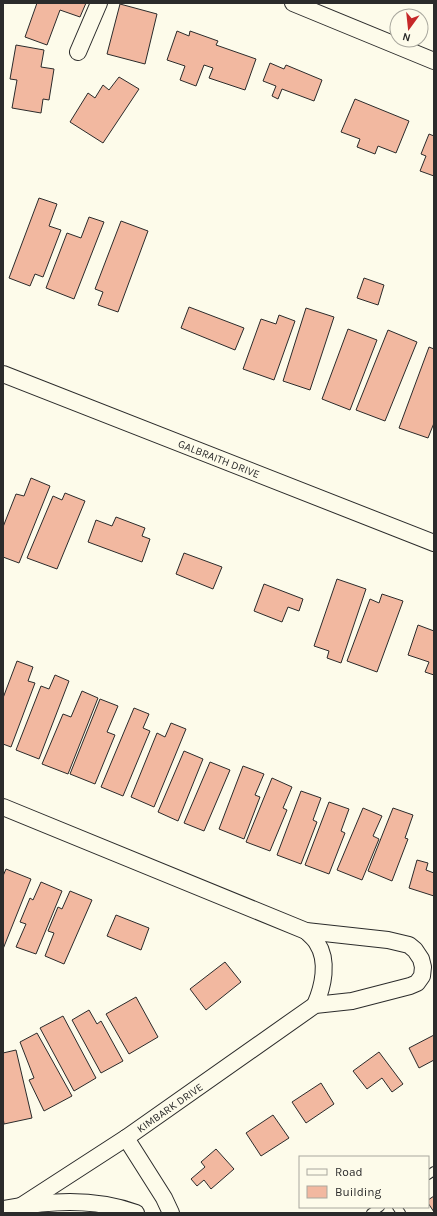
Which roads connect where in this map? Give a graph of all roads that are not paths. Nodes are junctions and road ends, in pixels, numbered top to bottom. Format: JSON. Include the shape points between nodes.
{"nodes":[{"id":1,"x":99,"y":3,"type":"edge"},
{"id":2,"x":293,"y":3,"type":"edge"},
{"id":3,"x":78,"y":52,"type":"dead end"},
{"id":4,"x":434,"y":61,"type":"edge"},
{"id":5,"x":3,"y":374,"type":"edge"},
{"id":6,"x":434,"y":543,"type":"edge"},
{"id":7,"x":3,"y":807,"type":"edge"},
{"id":8,"x":306,"y":932,"type":"junction"},
{"id":9,"x":315,"y":1005,"type":"junction"},
{"id":10,"x":126,"y":1138,"type":"junction"},
{"id":11,"x":21,"y":1206,"type":"junction"},
{"id":12,"x":3,"y":1209,"type":"edge"},
{"id":13,"x":136,"y":1213,"type":"edge"},
{"id":14,"x":171,"y":1213,"type":"edge"}],
"edges":[{"from":1,"to":3,"type":"street"},
{"from":2,"to":4,"type":"street"},
{"from":5,"to":6,"type":"street","name":"GALBRAITH DRIVE"},
{"from":7,"to":8,"type":"street","name":"KIMBARK DRIVE"},
{"from":8,"to":9,"type":"street","name":"KIMBARK DRIVE","via":[[317,942],[322,954],[322,986]]},
{"from":8,"to":9,"type":"street","name":"KIMBARK DRIVE","via":[[370,938],[409,945],[416,950],[423,967],[422,976],[417,983],[410,986],[352,1001]]},
{"from":9,"to":10,"type":"street","name":"KIMBARK DRIVE"},
{"from":10,"to":11,"type":"street","name":"KIMBARK DRIVE"},
{"from":10,"to":14,"type":"street"},
{"from":11,"to":12,"type":"street"},
{"from":11,"to":13,"type":"street","via":[[65,1202],[99,1203]]}]}
